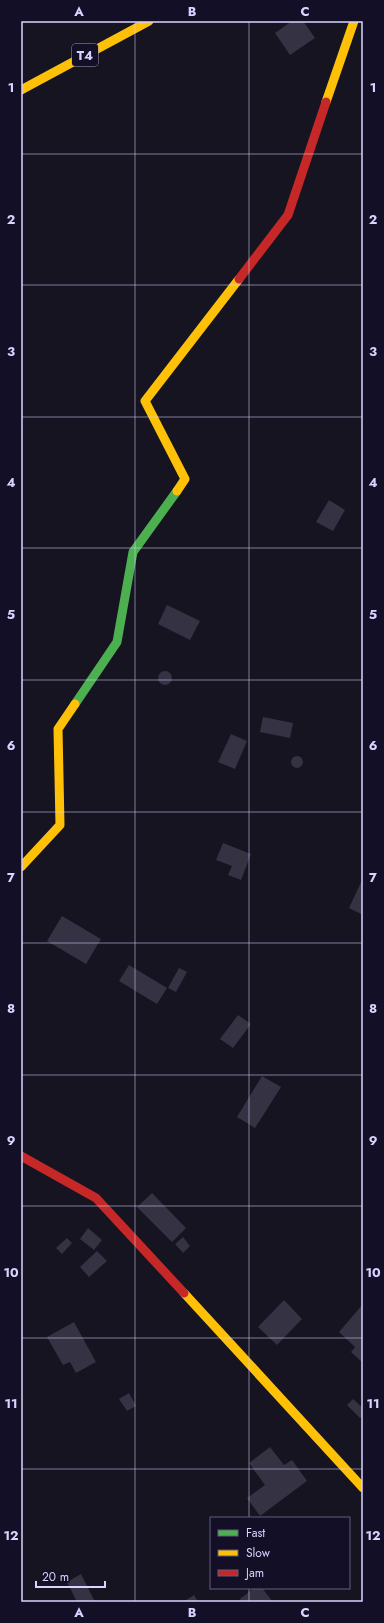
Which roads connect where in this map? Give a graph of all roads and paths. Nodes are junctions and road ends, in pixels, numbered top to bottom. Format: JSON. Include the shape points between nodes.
{"nodes":[{"id":1,"x":148,"y":21,"type":"edge"},
{"id":2,"x":354,"y":21,"type":"edge"},
{"id":3,"x":21,"y":90,"type":"edge"},
{"id":4,"x":21,"y":867,"type":"edge"},
{"id":5,"x":21,"y":1156,"type":"edge"},
{"id":6,"x":363,"y":1488,"type":"edge"}],
"edges":[{"from":1,"to":3,"type":"main road","number":"T4"},
{"from":2,"to":4,"type":"main road","via":[[288,215],[145,401],[185,479],[133,552],[117,642],[58,729],[60,825]]},
{"from":5,"to":6,"type":"main road","via":[[96,1198]]}]}
